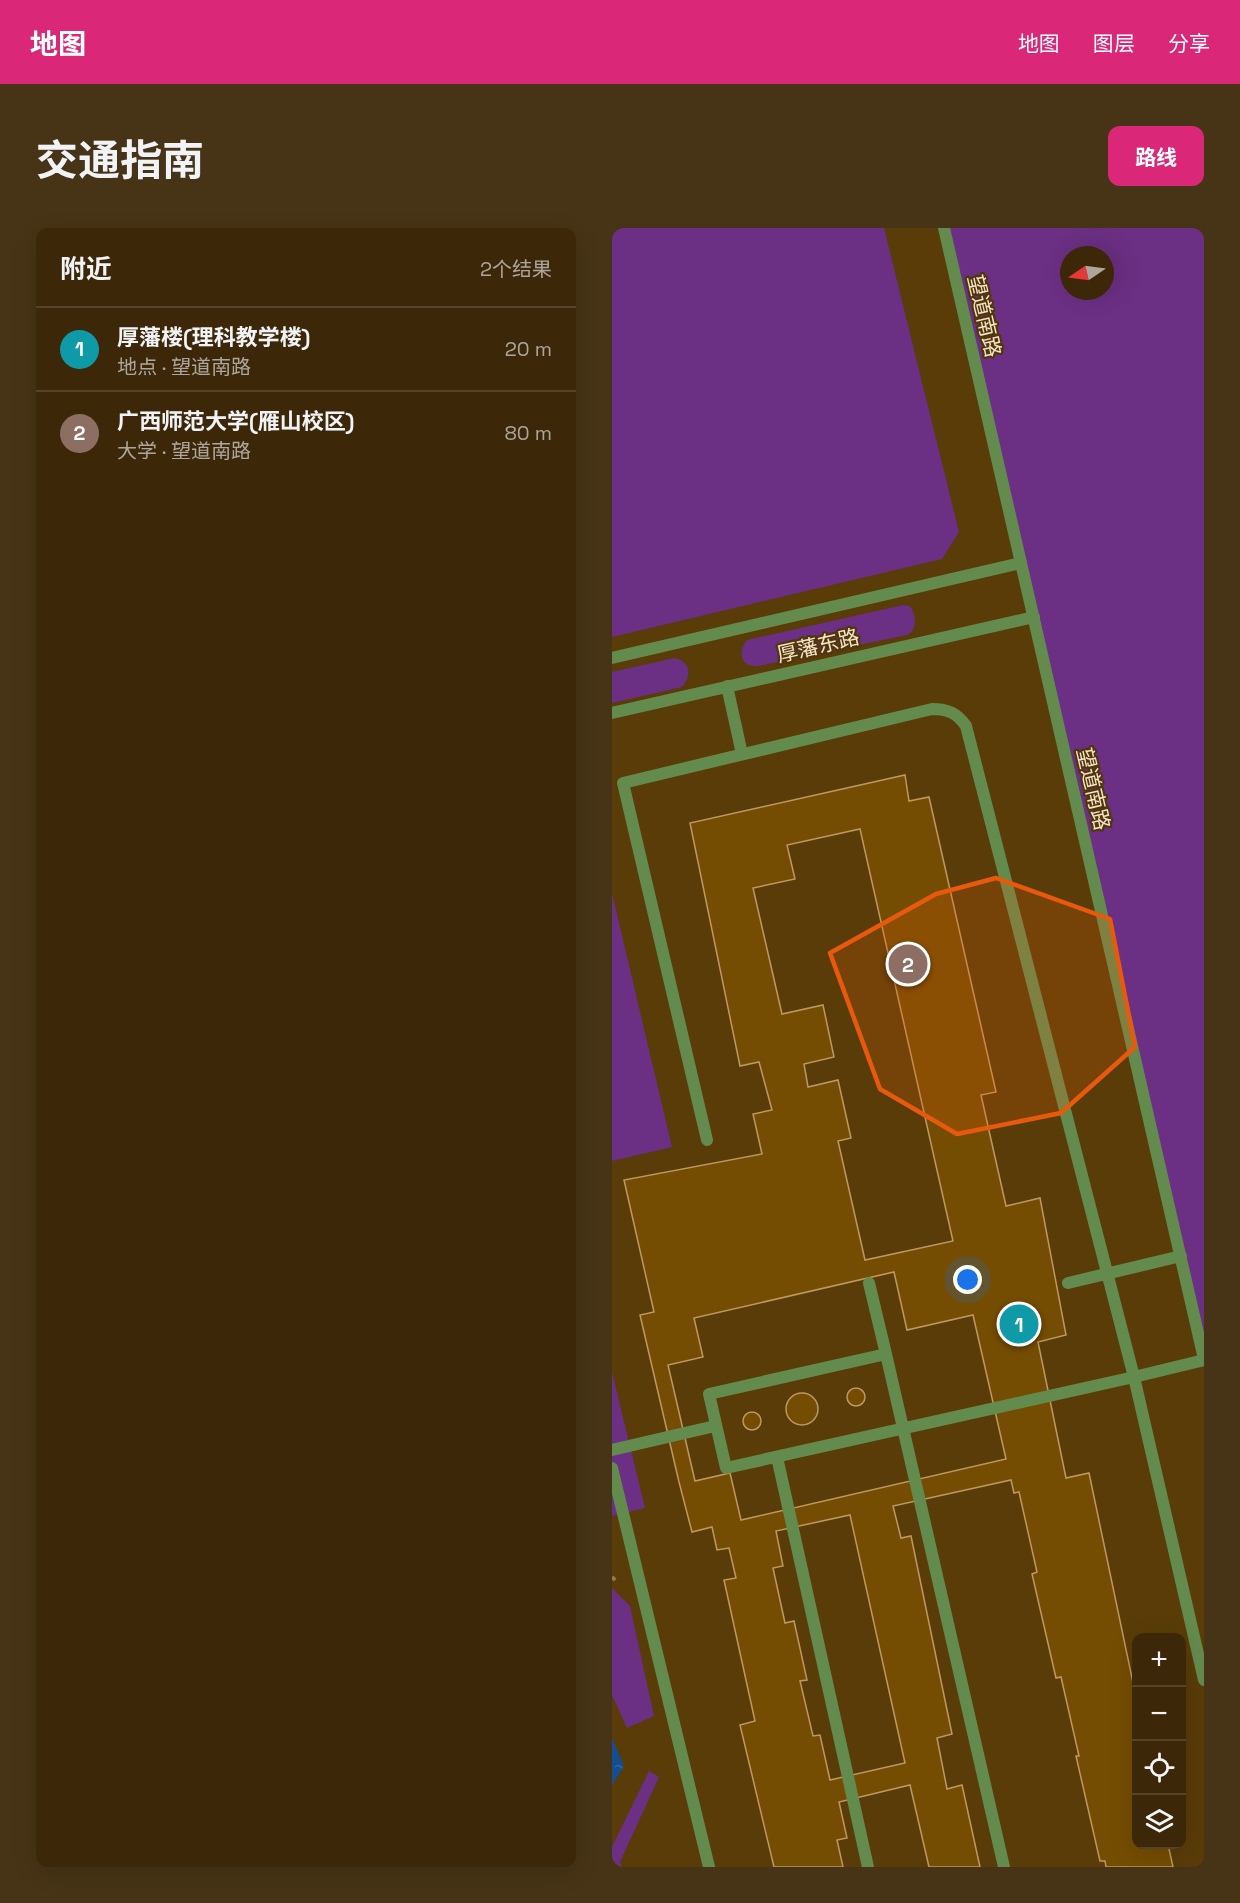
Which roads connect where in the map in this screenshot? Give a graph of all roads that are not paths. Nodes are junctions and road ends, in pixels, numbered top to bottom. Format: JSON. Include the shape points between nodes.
{"nodes":[{"id":1,"x":944,"y":228,"type":"edge"},
{"id":2,"x":1021,"y":563,"type":"junction"},
{"id":3,"x":1034,"y":617,"type":"junction"},
{"id":4,"x":612,"y":658,"type":"edge"},
{"id":5,"x":727,"y":687,"type":"junction"},
{"id":6,"x":612,"y":713,"type":"edge"},
{"id":7,"x":742,"y":754,"type":"junction"},
{"id":8,"x":707,"y":1140,"type":"dead end"},
{"id":9,"x":1180,"y":1256,"type":"junction"},
{"id":10,"x":1108,"y":1273,"type":"junction"},
{"id":11,"x":869,"y":1283,"type":"dead end"},
{"id":12,"x":1068,"y":1283,"type":"dead end"},
{"id":13,"x":886,"y":1354,"type":"junction"},
{"id":14,"x":1204,"y":1360,"type":"edge"},
{"id":15,"x":1134,"y":1377,"type":"junction"},
{"id":16,"x":715,"y":1426,"type":"dead end"},
{"id":17,"x":903,"y":1429,"type":"junction"},
{"id":18,"x":612,"y":1450,"type":"edge"},
{"id":19,"x":777,"y":1457,"type":"junction"},
{"id":20,"x":612,"y":1468,"type":"edge"},
{"id":21,"x":1204,"y":1680,"type":"edge"},
{"id":22,"x":709,"y":1867,"type":"edge"},
{"id":23,"x":868,"y":1867,"type":"edge"},
{"id":24,"x":1004,"y":1867,"type":"edge"}],
"edges":[{"from":1,"to":2,"type":"street","name":"望道南路"},
{"from":2,"to":3,"type":"street","name":"望道南路"},
{"from":2,"to":4,"type":"street","name":"厚藩东路"},
{"from":3,"to":5,"type":"street","name":"厚藩东路"},
{"from":3,"to":9,"type":"street","name":"望道南路"},
{"from":5,"to":6,"type":"street","name":"厚藩东路"},
{"from":5,"to":7,"type":"street"},
{"from":7,"to":8,"type":"street","via":[[623,783]]},
{"from":7,"to":10,"type":"street","via":[[932,709],[948,710],[966,726]]},
{"from":9,"to":10,"type":"street"},
{"from":9,"to":14,"type":"street","name":"望道南路"},
{"from":10,"to":12,"type":"street"},
{"from":10,"to":15,"type":"street"},
{"from":11,"to":13,"type":"street"},
{"from":13,"to":17,"type":"street"},
{"from":13,"to":19,"type":"street","via":[[709,1394],[726,1468]]},
{"from":14,"to":15,"type":"street"},
{"from":15,"to":17,"type":"street"},
{"from":15,"to":21,"type":"street"},
{"from":16,"to":18,"type":"street"},
{"from":17,"to":19,"type":"street"},
{"from":17,"to":24,"type":"street"},
{"from":19,"to":23,"type":"street"},
{"from":20,"to":22,"type":"street"}]}
